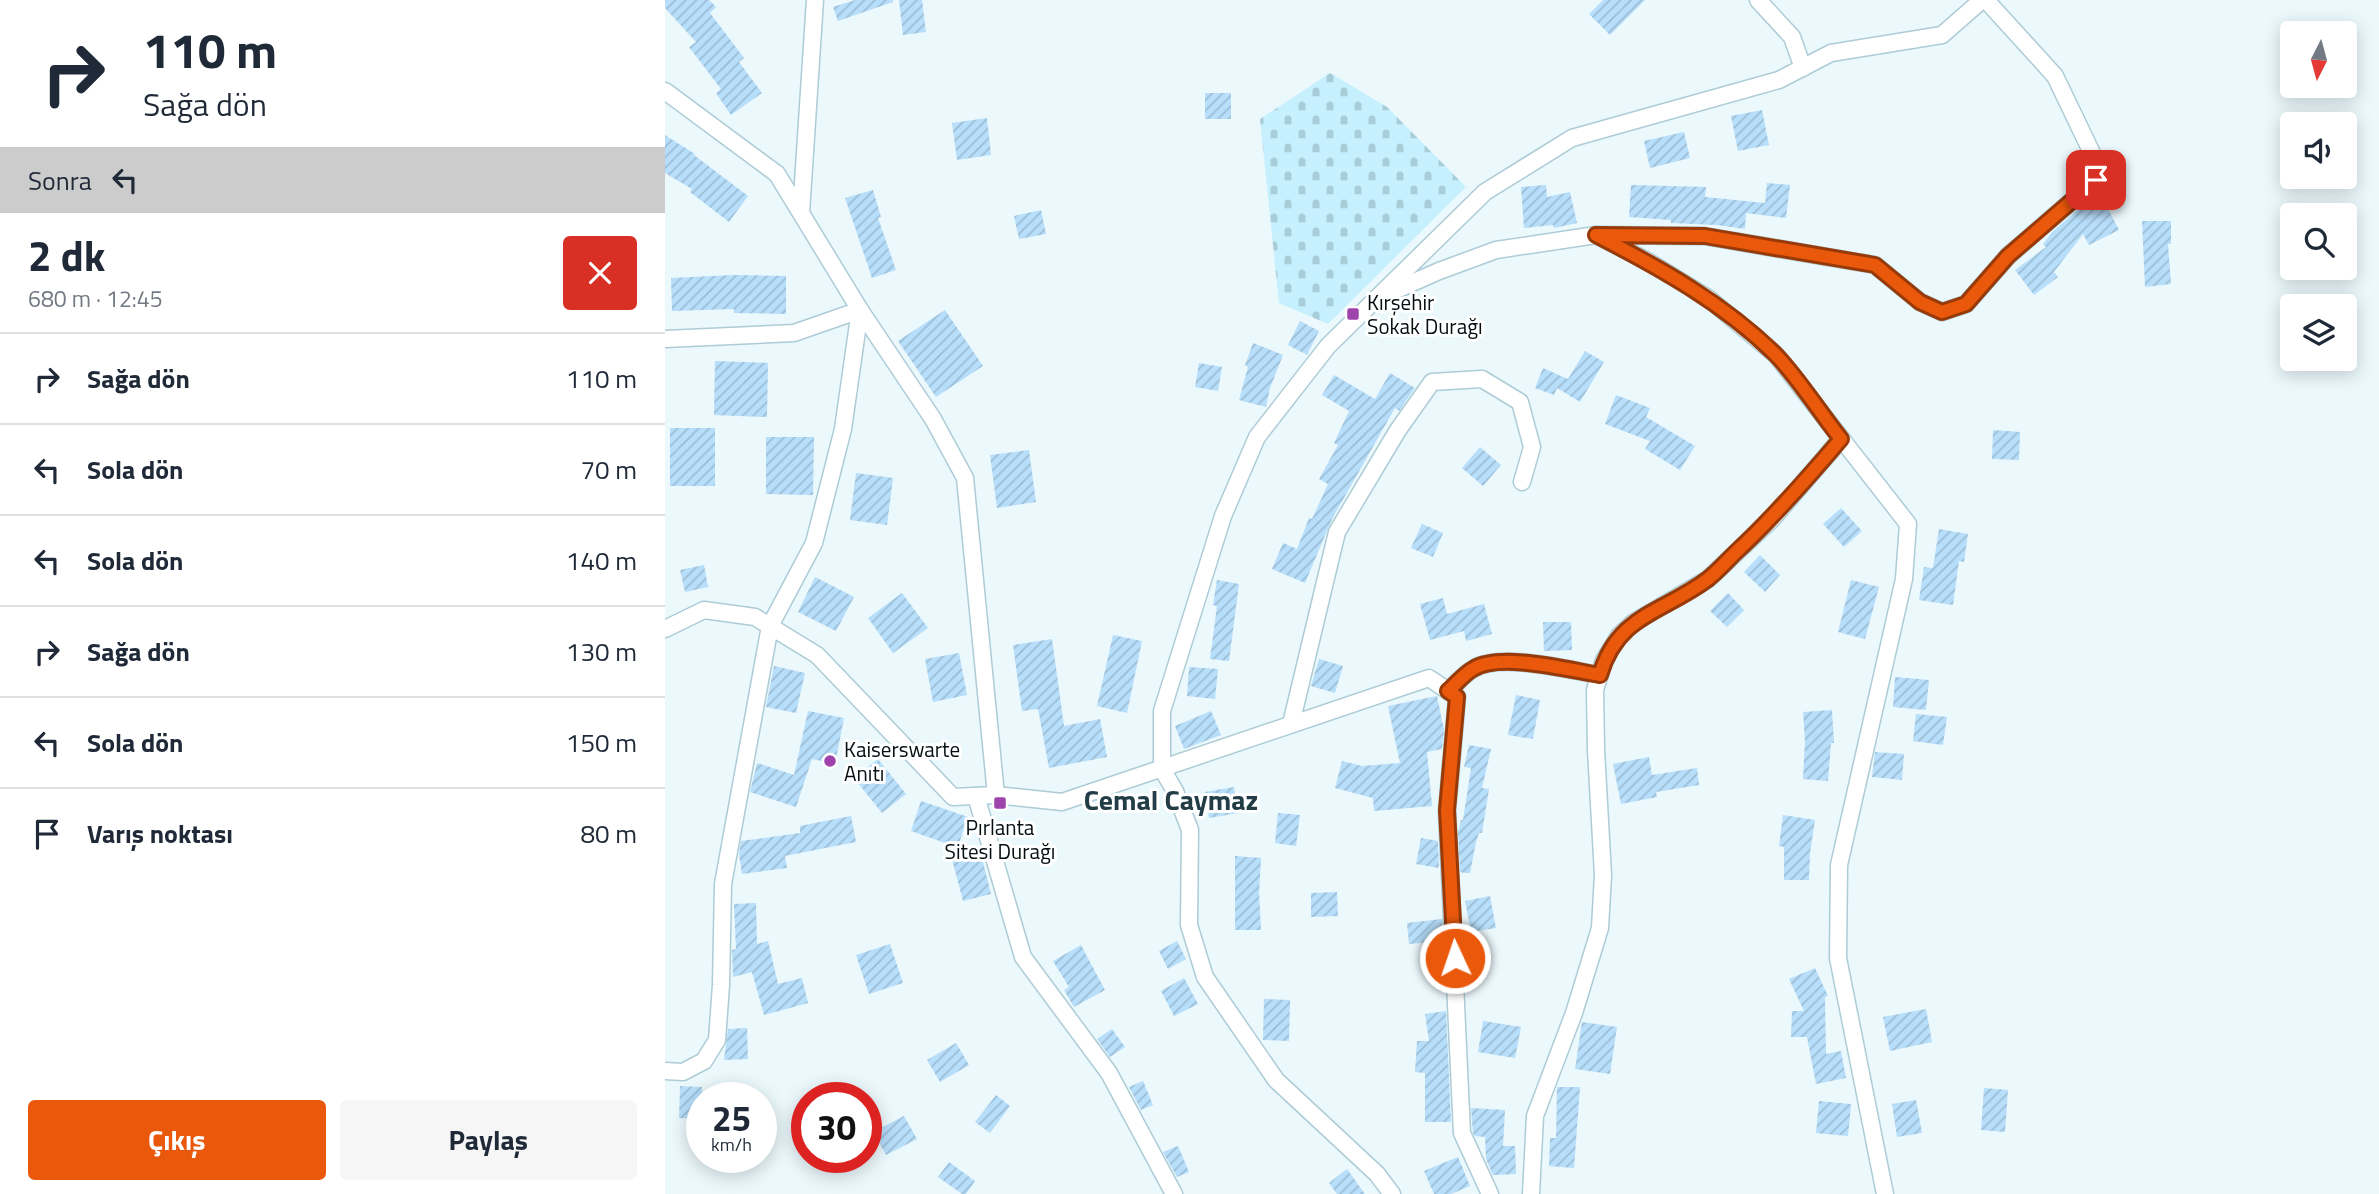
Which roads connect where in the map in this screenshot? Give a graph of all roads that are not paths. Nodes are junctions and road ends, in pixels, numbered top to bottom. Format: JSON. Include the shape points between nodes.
{"nodes":[{"id":1,"x":815,"y":0,"type":"edge"},
{"id":2,"x":1758,"y":0,"type":"edge"},
{"id":3,"x":1984,"y":0,"type":"edge"},
{"id":4,"x":1803,"y":68,"type":"junction"},
{"id":5,"x":665,"y":91,"type":"edge"},
{"id":6,"x":801,"y":213,"type":"junction"},
{"id":7,"x":1596,"y":235,"type":"junction"},
{"id":8,"x":1376,"y":299,"type":"junction"},
{"id":9,"x":860,"y":310,"type":"junction"},
{"id":10,"x":665,"y":339,"type":"edge"},
{"id":11,"x":1841,"y":439,"type":"junction"},
{"id":12,"x":1522,"y":482,"type":"dead end"},
{"id":13,"x":770,"y":626,"type":"junction"},
{"id":14,"x":665,"y":628,"type":"edge"},
{"id":15,"x":1600,"y":675,"type":"junction"},
{"id":16,"x":1448,"y":691,"type":"junction"},
{"id":17,"x":1291,"y":724,"type":"junction"},
{"id":18,"x":1162,"y":769,"type":"junction"},
{"id":19,"x":996,"y":795,"type":"junction"},
{"id":20,"x":975,"y":796,"type":"junction"},
{"id":21,"x":665,"y":1071,"type":"edge"},
{"id":22,"x":1174,"y":1194,"type":"edge"},
{"id":23,"x":1392,"y":1194,"type":"edge"},
{"id":24,"x":1490,"y":1194,"type":"edge"},
{"id":25,"x":1531,"y":1194,"type":"edge"},
{"id":26,"x":1885,"y":1194,"type":"edge"}],
"edges":[{"from":1,"to":6,"type":"street"},
{"from":2,"to":4,"type":"street","via":[[1793,37]]},
{"from":3,"to":4,"type":"street","via":[[1942,35],[1831,53]]},
{"from":3,"to":7,"type":"street","via":[[2055,76],[2091,151],[2096,180],[2008,256],[1966,304],[1942,312],[1920,302],[1875,265],[1823,255],[1705,236]]},
{"from":4,"to":8,"type":"street","via":[[1779,80],[1572,138],[1485,192]]},
{"from":5,"to":6,"type":"street","via":[[777,174]]},
{"from":6,"to":9,"type":"street"},
{"from":7,"to":8,"type":"street","via":[[1496,250]]},
{"from":7,"to":11,"type":"street","via":[[1708,298],[1776,355]]},
{"from":8,"to":18,"type":"street","via":[[1328,345],[1258,438],[1223,516],[1161,711]]},
{"from":9,"to":10,"type":"street","via":[[794,333]]},
{"from":9,"to":13,"type":"street","via":[[843,429],[814,543]]},
{"from":9,"to":19,"type":"street","via":[[933,419],[965,478]]},
{"from":11,"to":15,"type":"street","via":[[1772,519],[1707,579],[1619,636]]},
{"from":11,"to":26,"type":"street","via":[[1908,524],[1904,579],[1839,865],[1838,958]]},
{"from":12,"to":17,"type":"street","via":[[1532,447],[1520,402],[1482,379],[1431,382],[1337,532]]},
{"from":13,"to":14,"type":"street","via":[[755,617],[704,610]]},
{"from":13,"to":20,"type":"street","via":[[817,655],[953,797]]},
{"from":13,"to":21,"type":"street","via":[[723,884],[717,1040],[704,1061],[683,1072]]},
{"from":15,"to":16,"type":"street","via":[[1525,662],[1485,663]]},
{"from":15,"to":25,"type":"street","via":[[1595,690],[1603,875],[1600,928],[1535,1116]]},
{"from":16,"to":17,"type":"street","via":[[1429,678]]},
{"from":16,"to":24,"type":"street","via":[[1457,697],[1447,810],[1462,1133]]},
{"from":17,"to":18,"type":"street"},
{"from":18,"to":19,"type":"street","via":[[1062,802]]},
{"from":18,"to":23,"type":"street","via":[[1191,830],[1189,925],[1205,977],[1276,1080],[1377,1174]]},
{"from":19,"to":20,"type":"street"},
{"from":20,"to":22,"type":"street","via":[[1023,957],[1109,1073]]}]}
